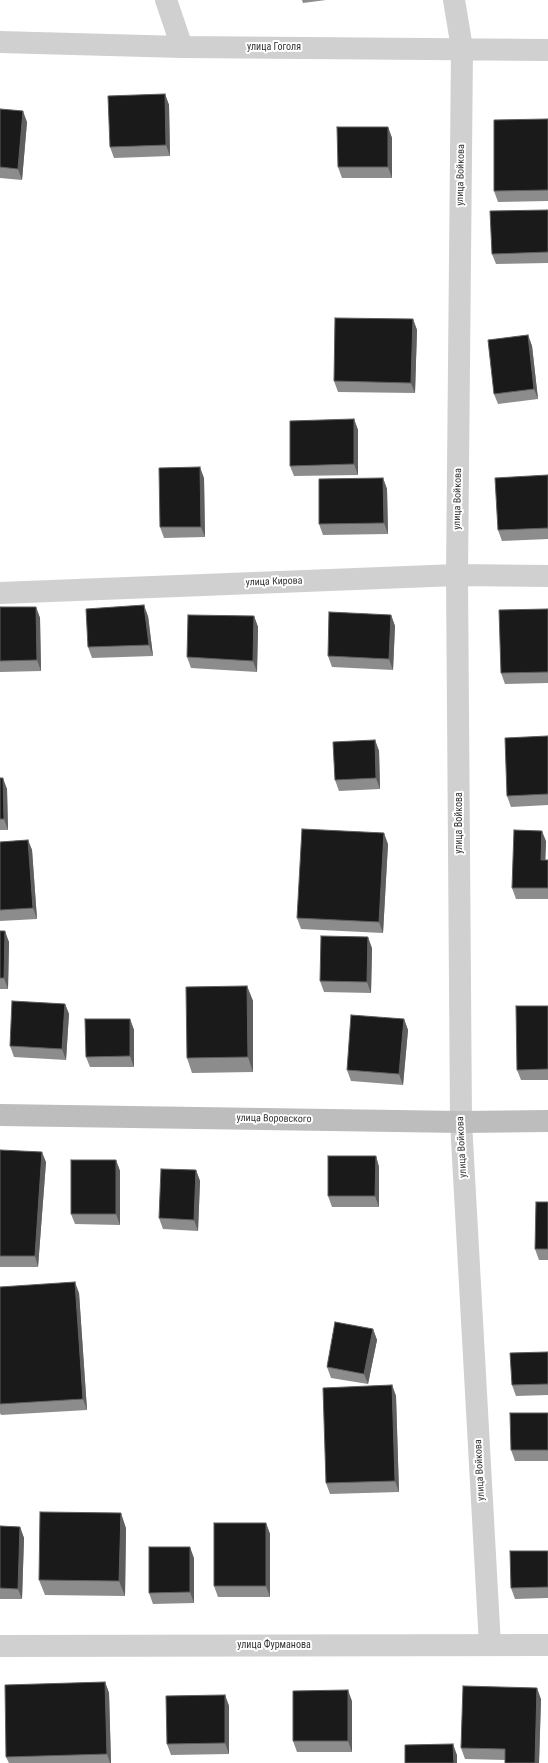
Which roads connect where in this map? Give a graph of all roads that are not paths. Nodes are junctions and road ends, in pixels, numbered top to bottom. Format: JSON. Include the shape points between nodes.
{"nodes":[{"id":1,"x":166,"y":0,"type":"edge"},
{"id":2,"x":454,"y":0,"type":"edge"},
{"id":3,"x":0,"y":42,"type":"edge"},
{"id":4,"x":182,"y":46,"type":"junction"},
{"id":5,"x":462,"y":48,"type":"junction"},
{"id":6,"x":548,"y":50,"type":"edge"},
{"id":7,"x":457,"y":575,"type":"junction"},
{"id":8,"x":548,"y":576,"type":"edge"},
{"id":9,"x":0,"y":594,"type":"edge"},
{"id":10,"x":0,"y":1115,"type":"edge"},
{"id":11,"x":548,"y":1121,"type":"edge"},
{"id":12,"x":461,"y":1122,"type":"junction"},
{"id":13,"x":490,"y":1645,"type":"junction"},
{"id":14,"x":548,"y":1645,"type":"edge"},
{"id":15,"x":0,"y":1646,"type":"edge"}],
"edges":[{"from":1,"to":4,"type":"street"},
{"from":2,"to":5,"type":"street","name":"улица Войкова"},
{"from":3,"to":4,"type":"street","name":"улица Гоголя"},
{"from":4,"to":5,"type":"street","name":"улица Гоголя"},
{"from":5,"to":6,"type":"street","name":"улица Гоголя"},
{"from":5,"to":7,"type":"street","name":"улица Войкова"},
{"from":7,"to":8,"type":"street","name":"улица Кирова"},
{"from":7,"to":9,"type":"street","name":"улица Кирова"},
{"from":7,"to":12,"type":"street","name":"улица Войкова"},
{"from":10,"to":12,"type":"main road","name":"улица Воровского"},
{"from":11,"to":12,"type":"main road","name":"улица Воровского"},
{"from":12,"to":13,"type":"street","name":"улица Войкова"},
{"from":13,"to":14,"type":"street","name":"улица Фурманова"},
{"from":13,"to":15,"type":"street","name":"улица Фурманова"}]}
